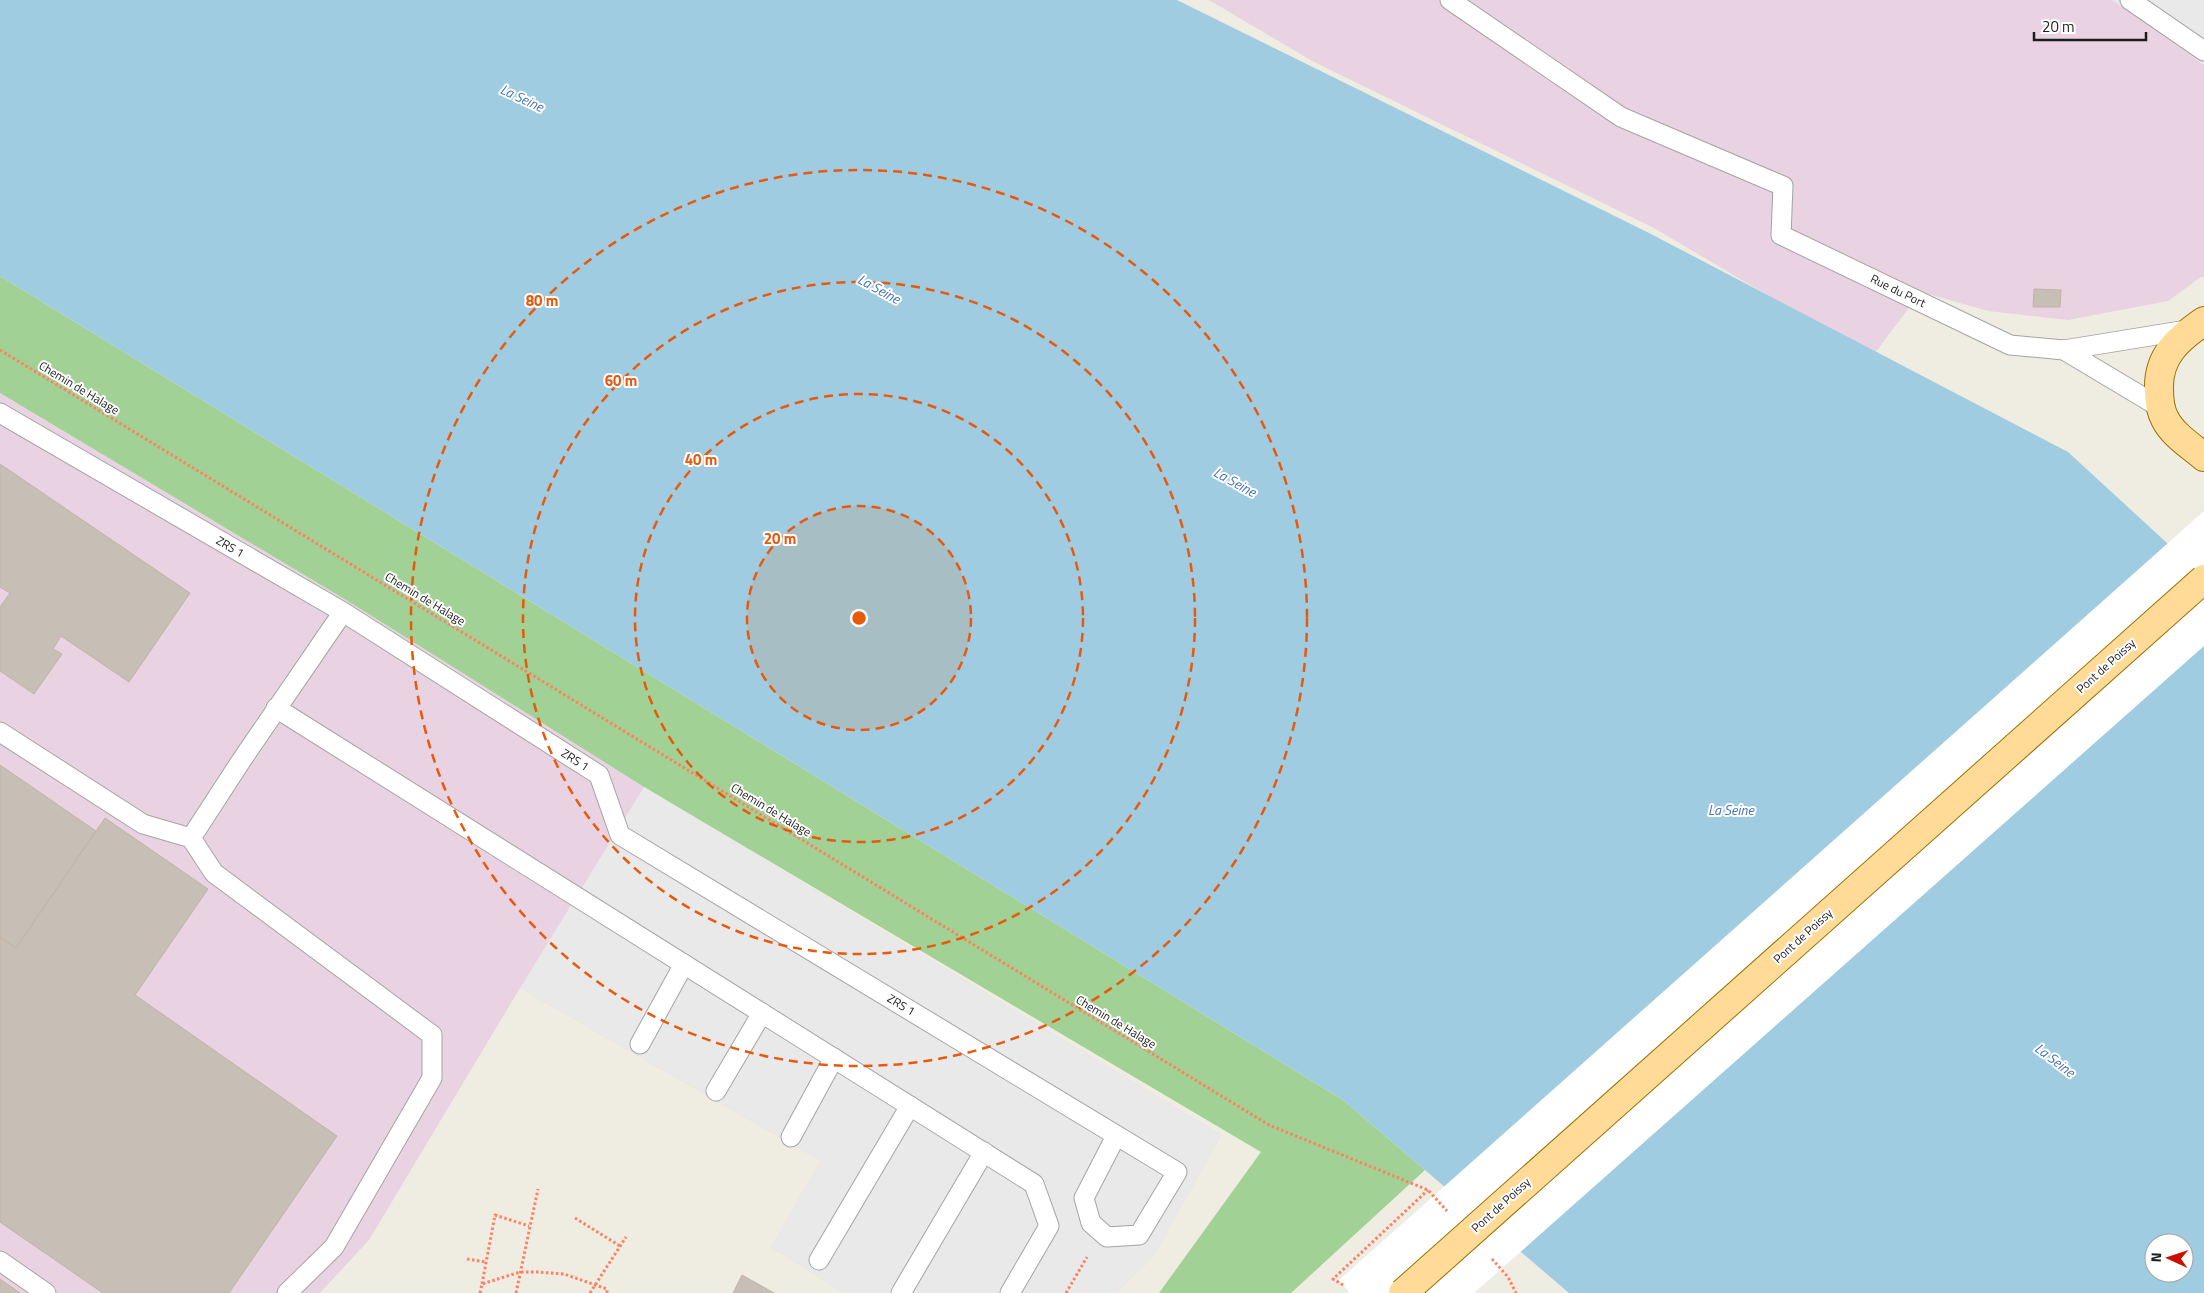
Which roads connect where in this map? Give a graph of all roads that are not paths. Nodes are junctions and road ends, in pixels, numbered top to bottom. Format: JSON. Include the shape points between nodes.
{"nodes":[{"id":1,"x":1450,"y":0,"type":"edge"},
{"id":2,"x":2130,"y":0,"type":"edge"},
{"id":3,"x":2204,"y":52,"type":"edge"},
{"id":4,"x":2199,"y":325,"type":"edge"},
{"id":5,"x":2064,"y":350,"type":"junction"},
{"id":6,"x":2161,"y":408,"type":"junction"},
{"id":7,"x":0,"y":413,"type":"edge"},
{"id":8,"x":2204,"y":457,"type":"edge"},
{"id":9,"x":2204,"y":579,"type":"edge"},
{"id":10,"x":343,"y":612,"type":"junction"},
{"id":11,"x":276,"y":708,"type":"junction"},
{"id":12,"x":0,"y":732,"type":"edge"},
{"id":13,"x":191,"y":838,"type":"junction"},
{"id":14,"x":684,"y":964,"type":"junction"},
{"id":15,"x":762,"y":1012,"type":"junction"},
{"id":16,"x":640,"y":1044,"type":"dead end"},
{"id":17,"x":834,"y":1058,"type":"junction"},
{"id":18,"x":716,"y":1091,"type":"dead end"},
{"id":19,"x":910,"y":1106,"type":"junction"},
{"id":20,"x":1116,"y":1136,"type":"junction"},
{"id":21,"x":791,"y":1137,"type":"dead end"},
{"id":22,"x":984,"y":1152,"type":"junction"},
{"id":23,"x":819,"y":1260,"type":"dead end"},
{"id":24,"x":0,"y":1261,"type":"edge"},
{"id":25,"x":46,"y":1293,"type":"edge"},
{"id":26,"x":287,"y":1293,"type":"edge"},
{"id":27,"x":901,"y":1293,"type":"edge"},
{"id":28,"x":1010,"y":1293,"type":"edge"},
{"id":29,"x":1403,"y":1293,"type":"edge"}],
"edges":[{"from":1,"to":5,"type":"lane","name":"Rue du Port","via":[[1621,117],[1783,186],[1781,235],[2010,345]]},
{"from":2,"to":3,"type":"lane"},
{"from":4,"to":5,"type":"lane","name":"Rue du Port"},
{"from":4,"to":6,"type":"main road","via":[[2173,345],[2164,360],[2159,377]]},
{"from":5,"to":6,"type":"lane","name":"Rue du Port"},
{"from":6,"to":8,"type":"main road","via":[[2172,429]]},
{"from":7,"to":10,"type":"lane","name":"ZRS 1"},
{"from":9,"to":29,"type":"main road","name":"Pont de Poissy","bridge":true},
{"from":10,"to":11,"type":"lane"},
{"from":10,"to":20,"type":"lane","name":"ZRS 1","via":[[599,776],[620,835]]},
{"from":11,"to":13,"type":"lane"},
{"from":11,"to":14,"type":"lane"},
{"from":12,"to":13,"type":"lane","via":[[143,824]]},
{"from":13,"to":26,"type":"lane","via":[[214,873],[432,1035],[432,1078],[334,1248]]},
{"from":14,"to":15,"type":"lane"},
{"from":14,"to":16,"type":"lane"},
{"from":15,"to":17,"type":"lane"},
{"from":15,"to":18,"type":"lane"},
{"from":17,"to":19,"type":"lane"},
{"from":17,"to":21,"type":"lane"},
{"from":19,"to":22,"type":"lane"},
{"from":19,"to":23,"type":"lane"},
{"from":20,"to":20,"type":"lane","name":"ZRS 1","via":[[1177,1172],[1139,1235],[1107,1237],[1091,1223],[1084,1198]]},
{"from":22,"to":27,"type":"lane"},
{"from":22,"to":28,"type":"lane","via":[[1034,1184],[1049,1226]]},
{"from":24,"to":25,"type":"lane"}]}
